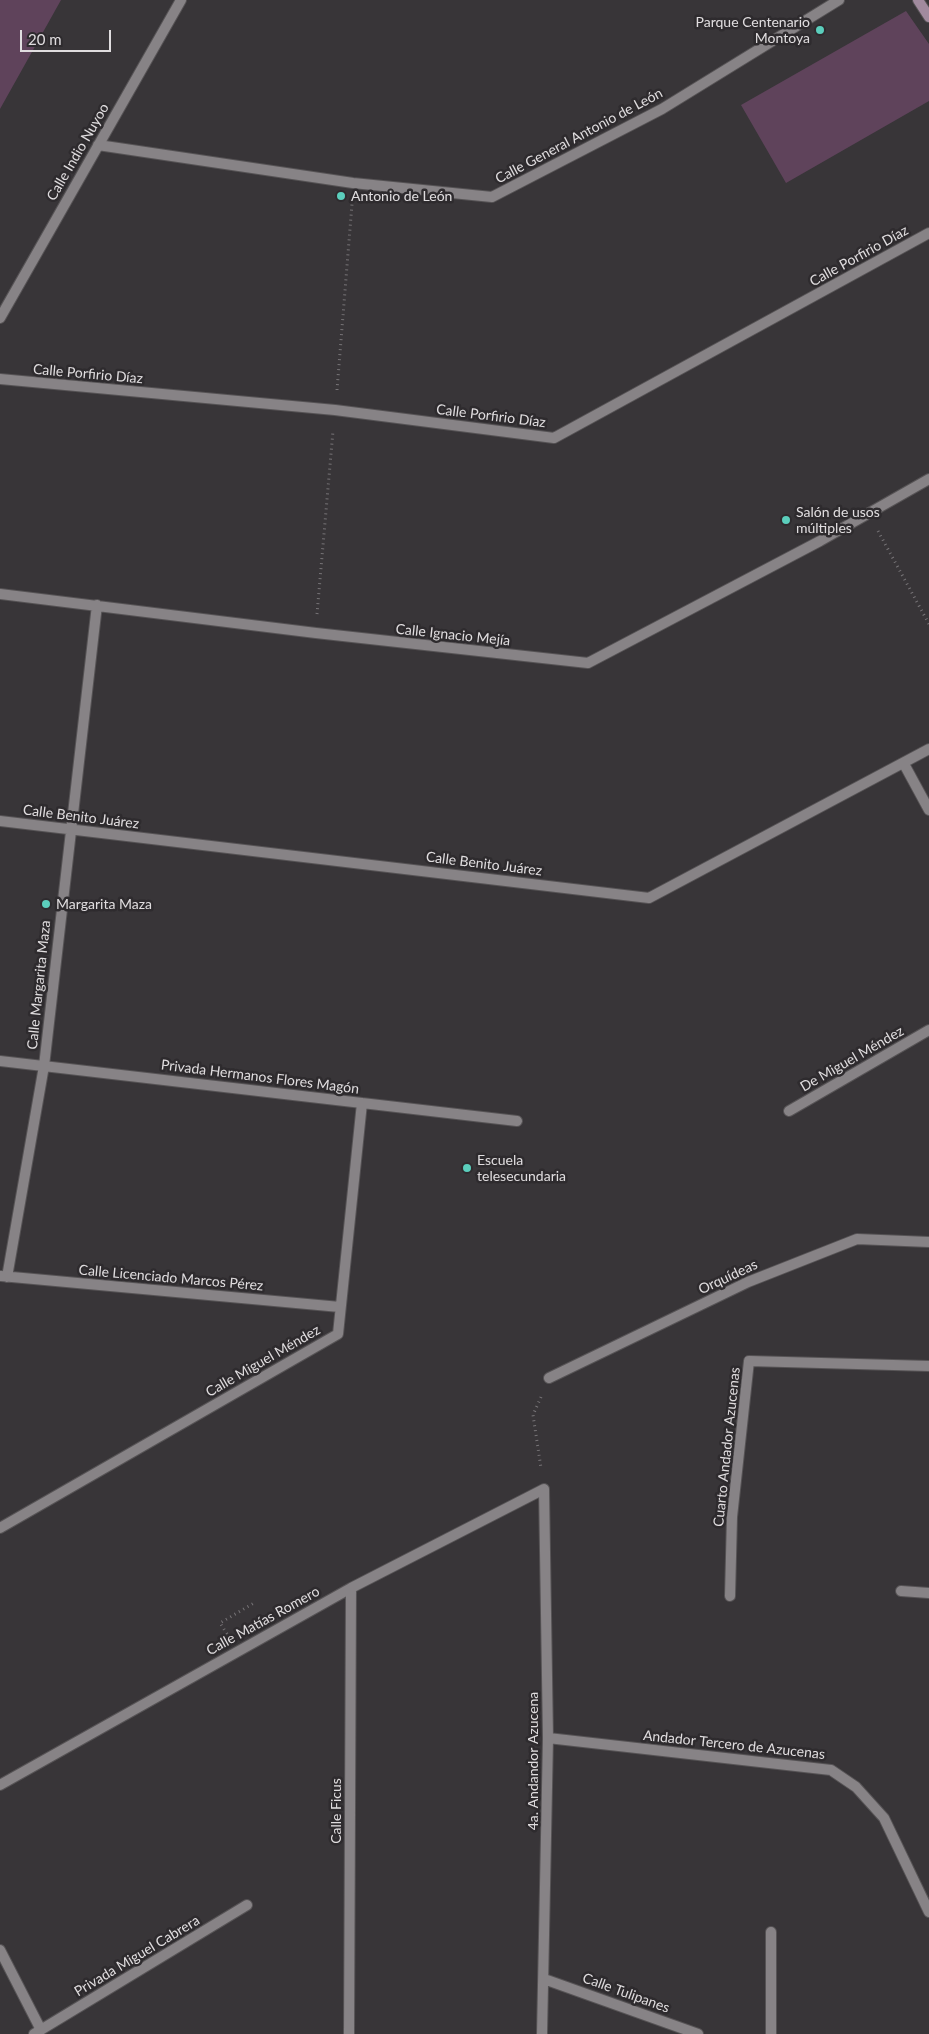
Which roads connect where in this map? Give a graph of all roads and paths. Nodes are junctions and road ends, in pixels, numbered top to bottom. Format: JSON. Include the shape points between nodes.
{"nodes":[{"id":1,"x":181,"y":0,"type":"edge"},
{"id":2,"x":839,"y":0,"type":"edge"},
{"id":3,"x":918,"y":0,"type":"edge"},
{"id":4,"x":929,"y":17,"type":"edge"},
{"id":5,"x":98,"y":145,"type":"junction"},
{"id":6,"x":929,"y":233,"type":"edge"},
{"id":7,"x":0,"y":318,"type":"edge"},
{"id":8,"x":0,"y":379,"type":"edge"},
{"id":9,"x":929,"y":479,"type":"edge"},
{"id":10,"x":868,"y":513,"type":"junction"},
{"id":11,"x":0,"y":594,"type":"edge"},
{"id":12,"x":97,"y":605,"type":"junction"},
{"id":13,"x":929,"y":624,"type":"edge"},
{"id":14,"x":929,"y":749,"type":"edge"},
{"id":15,"x":904,"y":764,"type":"junction"},
{"id":16,"x":929,"y":810,"type":"edge"},
{"id":17,"x":0,"y":821,"type":"edge"},
{"id":18,"x":70,"y":829,"type":"junction"},
{"id":19,"x":929,"y":1030,"type":"edge"},
{"id":20,"x":0,"y":1061,"type":"edge"},
{"id":21,"x":44,"y":1066,"type":"junction"},
{"id":22,"x":362,"y":1103,"type":"junction"},
{"id":23,"x":788,"y":1111,"type":"dead end"},
{"id":24,"x":517,"y":1120,"type":"dead end"},
{"id":25,"x":929,"y":1242,"type":"edge"},
{"id":26,"x":2,"y":1278,"type":"edge"},
{"id":27,"x":340,"y":1307,"type":"junction"},
{"id":28,"x":929,"y":1366,"type":"edge"},
{"id":29,"x":549,"y":1378,"type":"joint"},
{"id":30,"x":544,"y":1489,"type":"junction"},
{"id":31,"x":0,"y":1528,"type":"edge"},
{"id":32,"x":351,"y":1588,"type":"junction"},
{"id":33,"x":901,"y":1592,"type":"dead end"},
{"id":34,"x":929,"y":1593,"type":"edge"},
{"id":35,"x":730,"y":1596,"type":"dead end"},
{"id":36,"x":254,"y":1603,"type":"dead end"},
{"id":37,"x":237,"y":1652,"type":"junction"},
{"id":38,"x":548,"y":1738,"type":"junction"},
{"id":39,"x":0,"y":1785,"type":"edge"},
{"id":40,"x":247,"y":1905,"type":"dead end"},
{"id":41,"x":929,"y":1912,"type":"edge"},
{"id":42,"x":771,"y":1932,"type":"dead end"},
{"id":43,"x":0,"y":1950,"type":"edge"},
{"id":44,"x":544,"y":1979,"type":"junction"},
{"id":45,"x":38,"y":2032,"type":"edge"},
{"id":46,"x":349,"y":2034,"type":"edge"},
{"id":47,"x":542,"y":2034,"type":"edge"},
{"id":48,"x":698,"y":2034,"type":"edge"},
{"id":49,"x":771,"y":2034,"type":"edge"}],
"edges":[{"from":1,"to":5,"type":"street","name":"Calle Indio Nuyoo"},
{"from":2,"to":5,"type":"street","name":"Calle General Antonio de León","via":[[662,108],[492,197],[353,183]]},
{"from":3,"to":4,"type":"street"},
{"from":5,"to":7,"type":"street","name":"Calle Indio Nuyoo"},
{"from":6,"to":8,"type":"street","name":"Calle Porfirio Díaz","via":[[554,438],[335,410]]},
{"from":9,"to":10,"type":"street","name":"Calle Ignacio Mejía"},
{"from":10,"to":12,"type":"street","name":"Calle Ignacio Mejía","via":[[588,663]]},
{"from":10,"to":13,"type":"path"},
{"from":11,"to":12,"type":"street","name":"Calle Ignacio Mejía"},
{"from":12,"to":18,"type":"street","name":"Calle Margarita Maza"},
{"from":14,"to":15,"type":"street","name":"Calle Benito Juárez"},
{"from":15,"to":16,"type":"street"},
{"from":15,"to":18,"type":"street","name":"Calle Benito Juárez","via":[[649,898]]},
{"from":17,"to":18,"type":"street","name":"Calle Benito Juárez"},
{"from":18,"to":21,"type":"street","name":"Calle Margarita Maza"},
{"from":19,"to":23,"type":"street","name":"De Miguel Méndez"},
{"from":20,"to":21,"type":"street","name":"Privada Hermanos Flores Magón"},
{"from":21,"to":22,"type":"street","name":"Privada Hermanos Flores Magón"},
{"from":21,"to":26,"type":"street","name":"Calle Margarita Maza"},
{"from":22,"to":24,"type":"street","name":"Privada Hermanos Flores Magón"},
{"from":22,"to":27,"type":"street","name":"Calle Miguel Méndez"},
{"from":25,"to":29,"type":"street","name":"Orquídeas","via":[[857,1239],[748,1282]]},
{"from":26,"to":27,"type":"street","name":"Calle Licenciado Marcos Pérez"},
{"from":27,"to":31,"type":"street","name":"Calle Miguel Méndez","via":[[338,1334]]},
{"from":28,"to":35,"type":"street","name":"Cuarto Andador Azucenas","via":[[749,1361],[732,1517]]},
{"from":29,"to":30,"type":"path","via":[[533,1415]]},
{"from":30,"to":32,"type":"street","name":"Calle Matías Romero"},
{"from":30,"to":38,"type":"street","name":"4a. Andandor Azucena"},
{"from":32,"to":37,"type":"street","name":"Calle Matías Romero"},
{"from":32,"to":46,"type":"street","name":"Calle Ficus"},
{"from":33,"to":34,"type":"street"},
{"from":36,"to":37,"type":"path","via":[[220,1623]]},
{"from":37,"to":39,"type":"street","name":"Calle Matías Romero"},
{"from":38,"to":41,"type":"street","name":"Andador Tercero de Azucenas","via":[[831,1770],[856,1787],[884,1818]]},
{"from":38,"to":44,"type":"street","name":"4a. Andandor Azucena"},
{"from":40,"to":45,"type":"street","name":"Privada Miguel Cabrera"},
{"from":42,"to":49,"type":"street"},
{"from":43,"to":45,"type":"street"},
{"from":44,"to":47,"type":"street","name":"4a. Andandor Azucena"},
{"from":44,"to":48,"type":"street","name":"Calle Tulipanes"}]}
